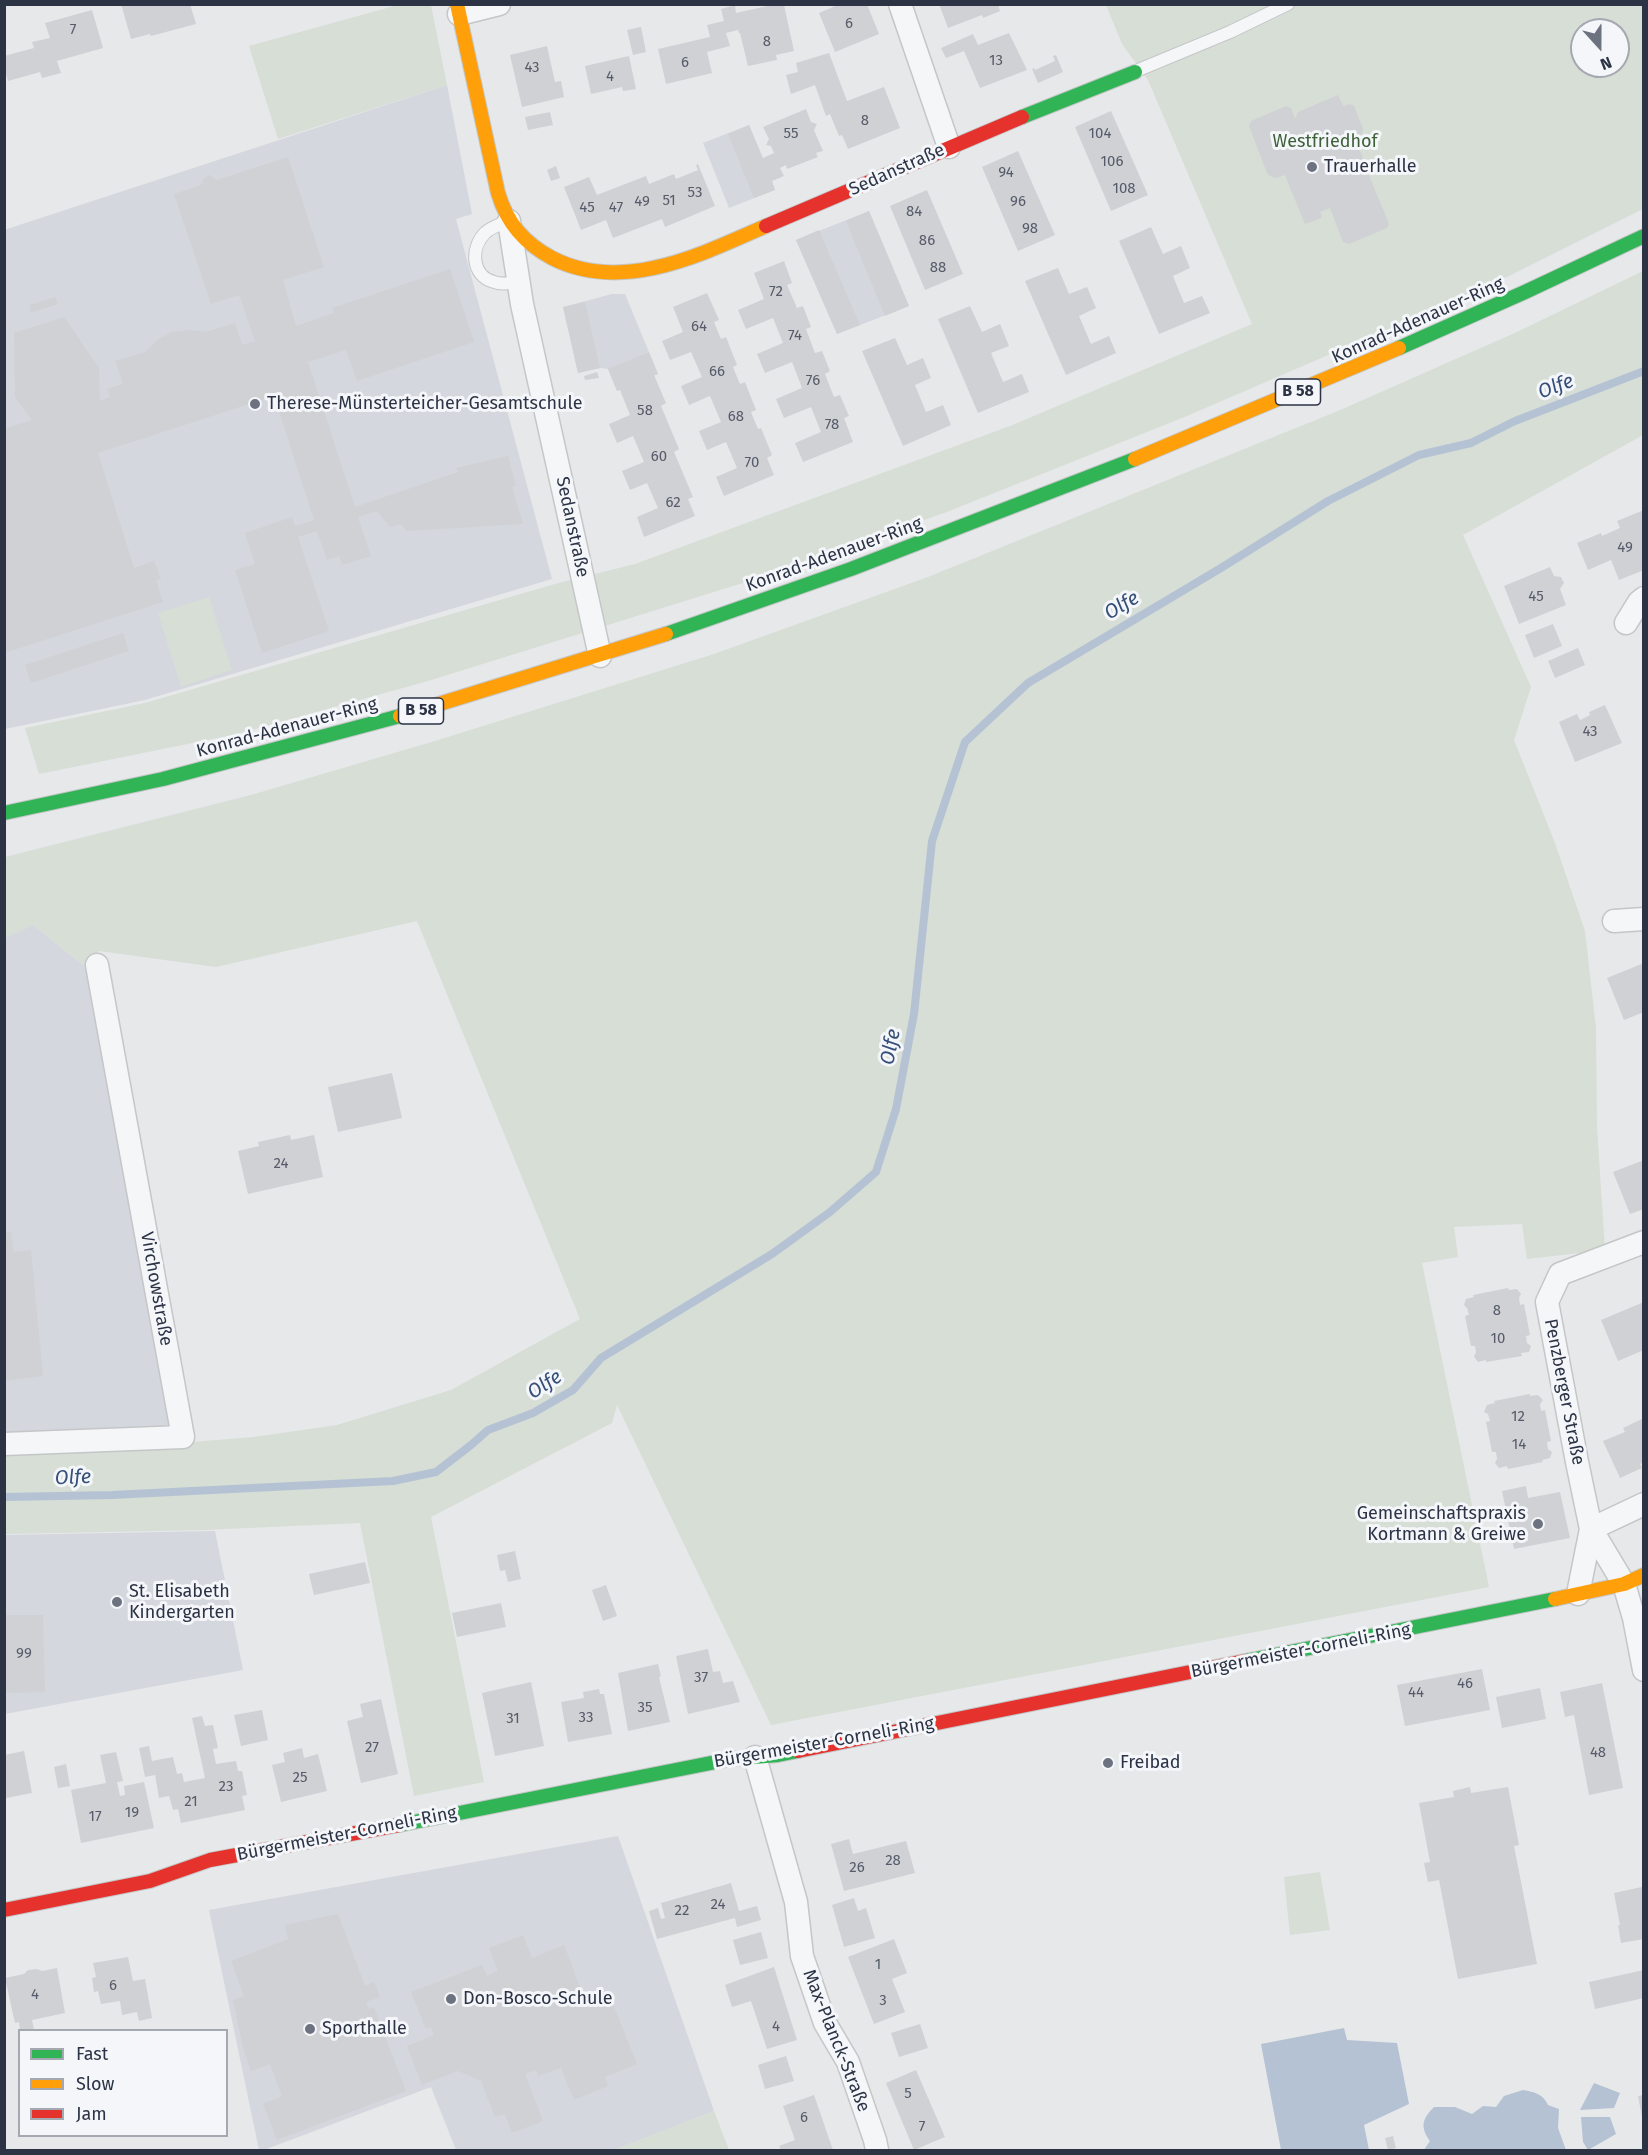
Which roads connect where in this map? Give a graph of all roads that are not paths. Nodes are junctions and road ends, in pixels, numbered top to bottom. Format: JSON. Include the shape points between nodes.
{"nodes":[{"id":1,"x":499,"y":4,"type":"edge"},
{"id":2,"x":900,"y":4,"type":"edge"},
{"id":3,"x":1288,"y":4,"type":"edge"},
{"id":4,"x":458,"y":9,"type":"edge"},
{"id":5,"x":1135,"y":72,"type":"joint"},
{"id":6,"x":950,"y":147,"type":"junction"},
{"id":7,"x":509,"y":221,"type":"junction"},
{"id":8,"x":1644,"y":236,"type":"edge"},
{"id":9,"x":518,"y":281,"type":"junction"},
{"id":10,"x":1644,"y":598,"type":"edge"},
{"id":11,"x":1626,"y":623,"type":"dead end"},
{"id":12,"x":600,"y":657,"type":"junction"},
{"id":13,"x":4,"y":813,"type":"edge"},
{"id":14,"x":1644,"y":919,"type":"edge"},
{"id":15,"x":1614,"y":921,"type":"dead end"},
{"id":16,"x":97,"y":965,"type":"dead end"},
{"id":17,"x":1644,"y":1242,"type":"edge"},
{"id":18,"x":4,"y":1444,"type":"edge"},
{"id":19,"x":1644,"y":1504,"type":"edge"},
{"id":20,"x":1591,"y":1529,"type":"junction"},
{"id":21,"x":1634,"y":1579,"type":"edge"},
{"id":22,"x":1578,"y":1594,"type":"junction"},
{"id":23,"x":1644,"y":1670,"type":"edge"},
{"id":24,"x":755,"y":1757,"type":"junction"},
{"id":25,"x":4,"y":1910,"type":"edge"},
{"id":26,"x":877,"y":2151,"type":"edge"}],
"edges":[{"from":1,"to":4,"type":"street"},
{"from":2,"to":6,"type":"street"},
{"from":3,"to":5,"type":"lane","name":"Sedanstraße"},
{"from":4,"to":7,"type":"street","name":"Sedanstraße","via":[[493,177]]},
{"from":5,"to":6,"type":"street","name":"Sedanstraße"},
{"from":6,"to":7,"type":"street","name":"Sedanstraße","via":[[659,267],[622,273],[573,267],[524,239]]},
{"from":7,"to":9,"type":"street","name":"Sedanstraße"},
{"from":7,"to":9,"type":"lane","via":[[486,232],[478,243],[476,266],[482,276],[493,282]]},
{"from":8,"to":12,"type":"street","name":"Konrad-Adenauer-Ring","number":"B 58","via":[[1502,304],[1184,441],[935,538]]},
{"from":9,"to":12,"type":"street","name":"Sedanstraße"},
{"from":10,"to":11,"type":"street"},
{"from":12,"to":13,"type":"street","name":"Konrad-Adenauer-Ring","number":"B 58","via":[[426,710],[251,757],[67,802]]},
{"from":14,"to":15,"type":"street"},
{"from":16,"to":18,"type":"street","name":"Virchowstraße","via":[[183,1437]]},
{"from":17,"to":20,"type":"street","name":"Penzberger Straße","via":[[1560,1274],[1547,1302]]},
{"from":19,"to":20,"type":"street"},
{"from":20,"to":21,"type":"street","name":"Penzberger Straße"},
{"from":20,"to":22,"type":"street","name":"Penzberger Straße"},
{"from":21,"to":22,"type":"street","name":"Bürgermeister-Corneli-Ring"},
{"from":21,"to":23,"type":"street","name":"Penzberger Straße","via":[[1634,1618]]},
{"from":22,"to":24,"type":"street","name":"Bürgermeister-Corneli-Ring"},
{"from":24,"to":25,"type":"street","name":"Bürgermeister-Corneli-Ring","via":[[210,1860],[150,1881]]},
{"from":24,"to":26,"type":"street","name":"Max-Planck-Straße","via":[[796,1902],[801,1956],[825,2023],[849,2062]]}]}
